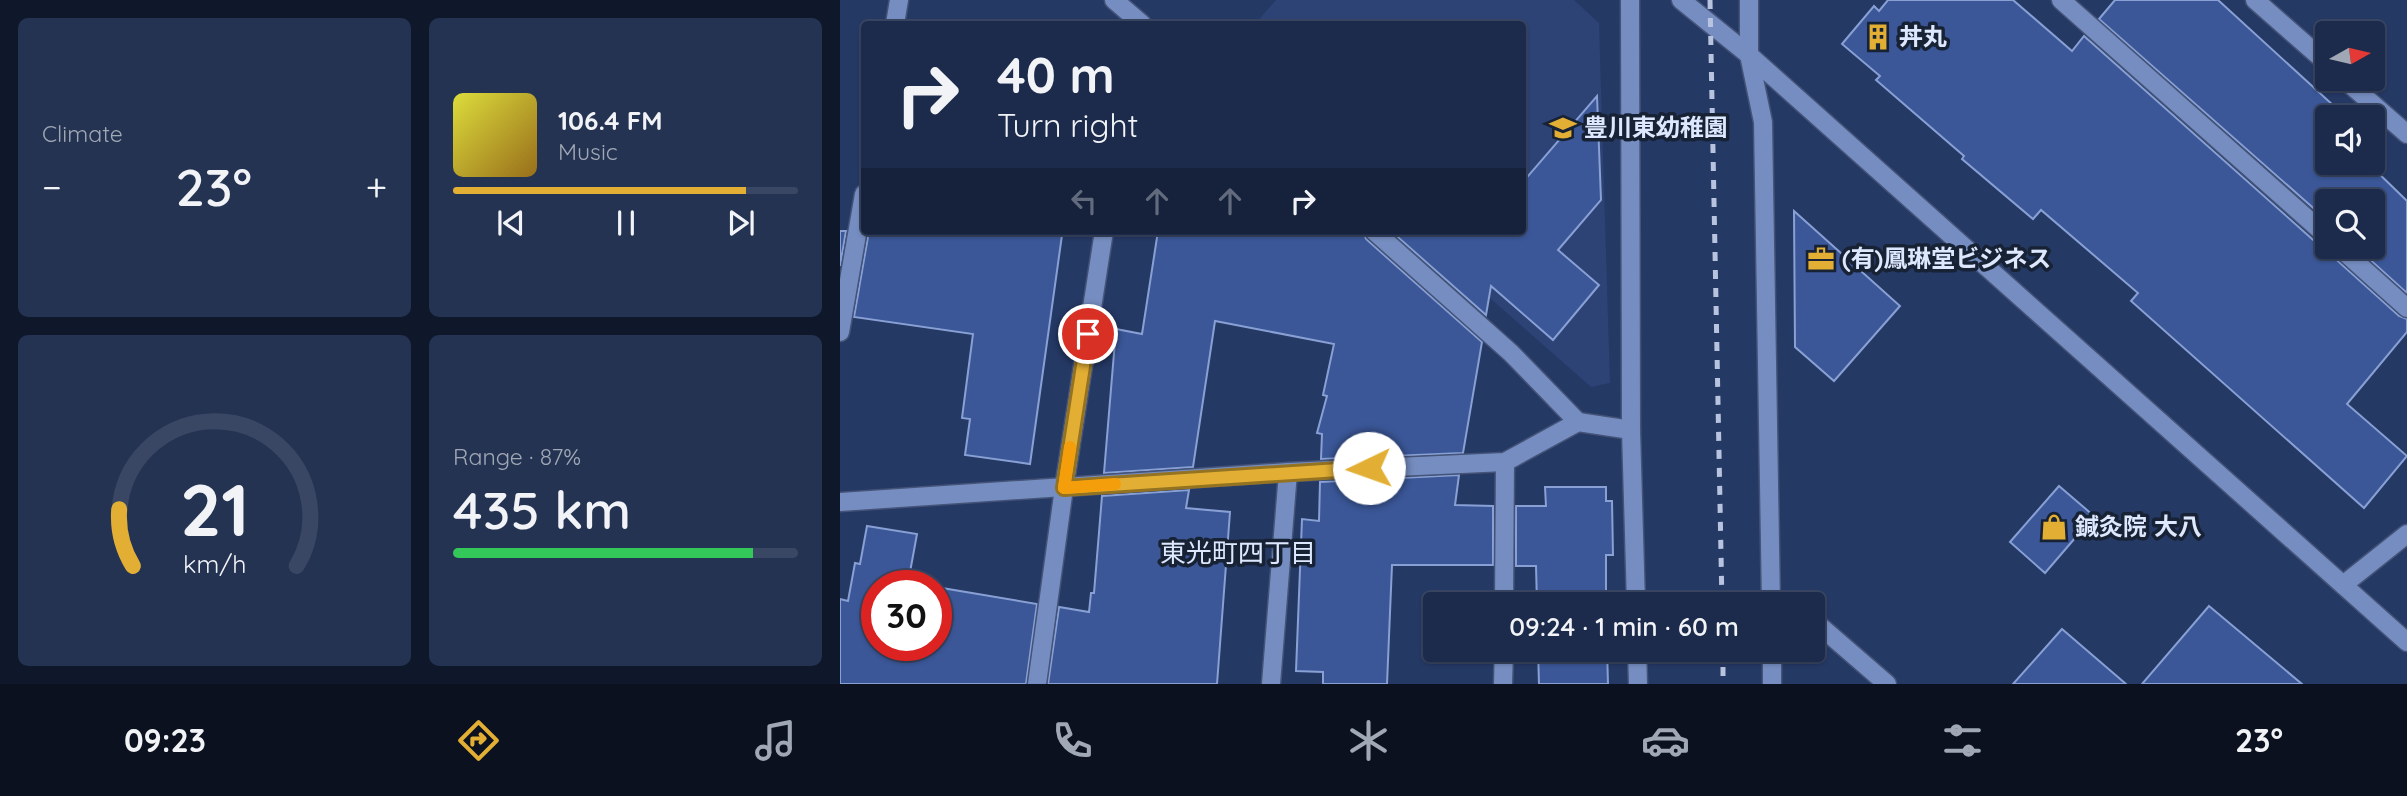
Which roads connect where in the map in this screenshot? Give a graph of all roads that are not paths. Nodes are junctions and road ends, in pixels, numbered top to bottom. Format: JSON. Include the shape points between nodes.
{"nodes":[{"id":1,"x":899,"y":0,"type":"edge"},
{"id":2,"x":1114,"y":0,"type":"edge"},
{"id":3,"x":1630,"y":0,"type":"edge"},
{"id":4,"x":1681,"y":0,"type":"edge"},
{"id":5,"x":1749,"y":0,"type":"edge"},
{"id":6,"x":2061,"y":0,"type":"edge"},
{"id":7,"x":2255,"y":0,"type":"edge"},
{"id":8,"x":896,"y":21,"type":"edge"},
{"id":9,"x":1136,"y":21,"type":"edge"},
{"id":10,"x":2315,"y":53,"type":"edge"},
{"id":11,"x":1749,"y":55,"type":"junction"},
{"id":12,"x":2358,"y":91,"type":"edge"},
{"id":13,"x":2407,"y":134,"type":"edge"},
{"id":14,"x":861,"y":211,"type":"edge"},
{"id":15,"x":2315,"y":225,"type":"edge"},
{"id":16,"x":1103,"y":235,"type":"edge"},
{"id":17,"x":1378,"y":235,"type":"edge"},
{"id":18,"x":2352,"y":259,"type":"edge"},
{"id":19,"x":2407,"y":308,"type":"edge"},
{"id":20,"x":840,"y":332,"type":"edge"},
{"id":21,"x":1578,"y":422,"type":"junction"},
{"id":22,"x":1631,"y":430,"type":"junction"},
{"id":23,"x":1505,"y":462,"type":"junction"},
{"id":24,"x":1288,"y":472,"type":"junction"},
{"id":25,"x":1064,"y":488,"type":"junction"},
{"id":26,"x":840,"y":502,"type":"edge"},
{"id":27,"x":2407,"y":534,"type":"edge"},
{"id":28,"x":2343,"y":585,"type":"junction"},
{"id":29,"x":1504,"y":592,"type":"edge"},
{"id":30,"x":1636,"y":592,"type":"edge"},
{"id":31,"x":1771,"y":592,"type":"edge"},
{"id":32,"x":1825,"y":630,"type":"edge"},
{"id":33,"x":2407,"y":642,"type":"edge"},
{"id":34,"x":1504,"y":662,"type":"edge"},
{"id":35,"x":1637,"y":662,"type":"edge"},
{"id":36,"x":1772,"y":662,"type":"edge"},
{"id":37,"x":1037,"y":684,"type":"edge"},
{"id":38,"x":1271,"y":684,"type":"edge"},
{"id":39,"x":1503,"y":684,"type":"edge"},
{"id":40,"x":1638,"y":684,"type":"edge"},
{"id":41,"x":1772,"y":684,"type":"edge"},
{"id":42,"x":1887,"y":684,"type":"edge"}],
"edges":[{"from":1,"to":8,"type":"street"},
{"from":2,"to":9,"type":"street"},
{"from":3,"to":22,"type":"street"},
{"from":4,"to":11,"type":"street"},
{"from":5,"to":11,"type":"street"},
{"from":6,"to":15,"type":"street"},
{"from":7,"to":10,"type":"street"},
{"from":11,"to":28,"type":"street"},
{"from":11,"to":31,"type":"street","via":[[1763,122]]},
{"from":12,"to":13,"type":"street"},
{"from":14,"to":20,"type":"street"},
{"from":16,"to":25,"type":"street"},
{"from":17,"to":21,"type":"street","via":[[1511,353]]},
{"from":18,"to":19,"type":"street"},
{"from":21,"to":22,"type":"street"},
{"from":21,"to":23,"type":"street"},
{"from":22,"to":30,"type":"street"},
{"from":23,"to":24,"type":"street"},
{"from":23,"to":29,"type":"street"},
{"from":24,"to":25,"type":"street"},
{"from":24,"to":38,"type":"street"},
{"from":25,"to":26,"type":"street"},
{"from":25,"to":37,"type":"street"},
{"from":27,"to":28,"type":"street"},
{"from":28,"to":33,"type":"street"},
{"from":32,"to":42,"type":"street"},
{"from":34,"to":39,"type":"street"},
{"from":35,"to":40,"type":"street"},
{"from":36,"to":41,"type":"street"}]}
